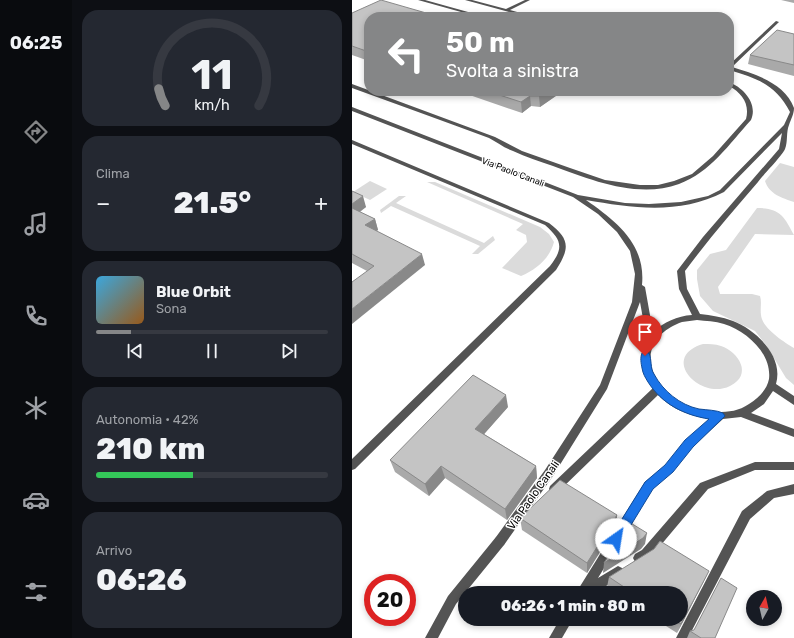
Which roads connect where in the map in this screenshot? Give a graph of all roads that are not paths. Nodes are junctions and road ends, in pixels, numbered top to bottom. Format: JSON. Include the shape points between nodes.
{"nodes":[{"id":1,"x":420,"y":0,"type":"edge"},
{"id":2,"x":467,"y":0,"type":"edge"},
{"id":3,"x":528,"y":0,"type":"edge"},
{"id":4,"x":507,"y":10,"type":"junction"},
{"id":5,"x":465,"y":12,"type":"edge"},
{"id":6,"x":514,"y":12,"type":"edge"},
{"id":7,"x":777,"y":22,"type":"dead end"},
{"id":8,"x":734,"y":63,"type":"edge"},
{"id":9,"x":734,"y":70,"type":"edge"},
{"id":10,"x":352,"y":86,"type":"edge"},
{"id":11,"x":734,"y":88,"type":"edge"},
{"id":12,"x":364,"y":90,"type":"edge"},
{"id":13,"x":379,"y":96,"type":"edge"},
{"id":14,"x":352,"y":110,"type":"edge"},
{"id":15,"x":786,"y":126,"type":"junction"},
{"id":16,"x":352,"y":142,"type":"edge"},
{"id":17,"x":575,"y":196,"type":"junction"},
{"id":18,"x":639,"y":274,"type":"junction"},
{"id":19,"x":696,"y":317,"type":"junction"},
{"id":20,"x":650,"y":340,"type":"junction"},
{"id":21,"x":771,"y":385,"type":"junction"},
{"id":22,"x":658,"y":389,"type":"junction"},
{"id":23,"x":794,"y":401,"type":"edge"},
{"id":24,"x":741,"y":413,"type":"junction"},
{"id":25,"x":720,"y":416,"type":"junction"},
{"id":26,"x":794,"y":433,"type":"edge"},
{"id":27,"x":352,"y":466,"type":"edge"},
{"id":28,"x":794,"y":466,"type":"edge"},
{"id":29,"x":794,"y":488,"type":"edge"},
{"id":30,"x":500,"y":541,"type":"junction"},
{"id":31,"x":588,"y":586,"type":"edge"},
{"id":32,"x":595,"y":586,"type":"edge"},
{"id":33,"x":563,"y":626,"type":"edge"},
{"id":34,"x":431,"y":638,"type":"edge"},
{"id":35,"x":555,"y":638,"type":"edge"},
{"id":36,"x":682,"y":638,"type":"edge"}],
"edges":[{"from":1,"to":5,"type":"street"},
{"from":2,"to":4,"type":"street"},
{"from":3,"to":4,"type":"street"},
{"from":4,"to":6,"type":"street"},
{"from":7,"to":8,"type":"street"},
{"from":9,"to":15,"type":"street","via":[[765,80],[783,94],[793,112]]},
{"from":10,"to":12,"type":"street"},
{"from":11,"to":13,"type":"street","via":[[745,96],[750,104],[751,113],[703,170],[672,184],[642,188],[619,186],[595,179],[506,147],[492,138]]},
{"from":14,"to":17,"type":"street","name":"Via Paolo Canali"},
{"from":15,"to":17,"type":"street","via":[[722,191],[710,197],[681,204],[649,206],[625,205]]},
{"from":15,"to":19,"type":"street","via":[[782,149],[681,271],[684,289]]},
{"from":16,"to":27,"type":"street","via":[[547,224],[559,233],[564,244],[561,257],[553,268]]},
{"from":17,"to":18,"type":"street","name":"Via Paolo Canali","via":[[619,230],[634,251]]},
{"from":18,"to":20,"type":"street","name":"Via Paolo Canali"},
{"from":18,"to":30,"type":"street","name":"Via Paolo Canali","via":[[636,302],[604,386],[549,473]]},
{"from":19,"to":20,"type":"street","via":[[677,320],[661,328]]},
{"from":19,"to":21,"type":"street","via":[[716,318],[734,324],[764,346],[772,362],[774,377]]},
{"from":20,"to":22,"type":"street","via":[[645,356],[648,373]]},
{"from":21,"to":23,"type":"street"},
{"from":21,"to":24,"type":"street","via":[[769,392],[758,405]]},
{"from":22,"to":25,"type":"street","via":[[674,404],[696,413]]},
{"from":22,"to":30,"type":"street","name":"Via Paolo Canali"},
{"from":24,"to":25,"type":"street"},
{"from":24,"to":26,"type":"street"},
{"from":25,"to":31,"type":"street","via":[[649,486]]},
{"from":28,"to":32,"type":"street","via":[[755,466],[704,486],[646,554]]},
{"from":29,"to":36,"type":"street","via":[[771,494],[746,515]]},
{"from":30,"to":34,"type":"street","name":"Via Paolo Canali","via":[[452,600]]},
{"from":33,"to":35,"type":"street"}]}
